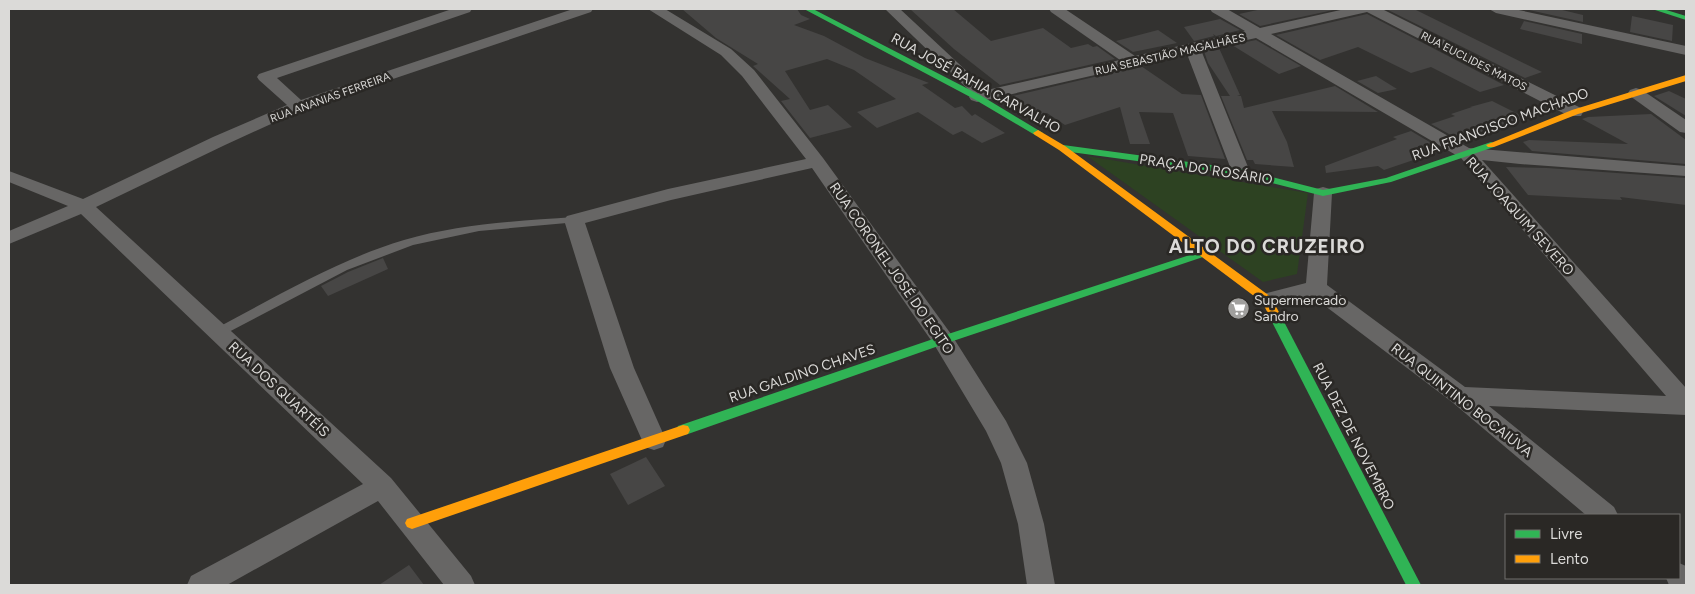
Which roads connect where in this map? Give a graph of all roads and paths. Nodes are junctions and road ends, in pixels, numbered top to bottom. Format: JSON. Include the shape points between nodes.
{"nodes":[{"id":1,"x":465,"y":9,"type":"edge"},
{"id":2,"x":586,"y":9,"type":"edge"},
{"id":3,"x":655,"y":9,"type":"edge"},
{"id":4,"x":808,"y":9,"type":"edge"},
{"id":5,"x":892,"y":9,"type":"edge"},
{"id":6,"x":1056,"y":9,"type":"edge"},
{"id":7,"x":1217,"y":9,"type":"edge"},
{"id":8,"x":1363,"y":9,"type":"edge"},
{"id":9,"x":1372,"y":9,"type":"edge"},
{"id":10,"x":1496,"y":9,"type":"edge"},
{"id":11,"x":1656,"y":9,"type":"edge"},
{"id":12,"x":1686,"y":18,"type":"edge"},
{"id":13,"x":1261,"y":34,"type":"junction"},
{"id":14,"x":1193,"y":49,"type":"junction"},
{"id":15,"x":1686,"y":51,"type":"edge"},
{"id":16,"x":1133,"y":62,"type":"junction"},
{"id":17,"x":1686,"y":78,"type":"edge"},
{"id":18,"x":1636,"y":94,"type":"junction"},
{"id":19,"x":981,"y":97,"type":"junction"},
{"id":20,"x":298,"y":106,"type":"junction"},
{"id":21,"x":1575,"y":112,"type":"junction"},
{"id":22,"x":1686,"y":128,"type":"edge"},
{"id":23,"x":1062,"y":148,"type":"junction"},
{"id":24,"x":1469,"y":154,"type":"junction"},
{"id":25,"x":817,"y":162,"type":"junction"},
{"id":26,"x":1686,"y":171,"type":"edge"},
{"id":27,"x":1241,"y":172,"type":"junction"},
{"id":28,"x":9,"y":176,"type":"edge"},
{"id":29,"x":1323,"y":193,"type":"junction"},
{"id":30,"x":84,"y":206,"type":"junction"},
{"id":31,"x":574,"y":220,"type":"junction"},
{"id":32,"x":9,"y":238,"type":"edge"},
{"id":33,"x":1202,"y":254,"type":"junction"},
{"id":34,"x":1316,"y":288,"type":"junction"},
{"id":35,"x":1267,"y":300,"type":"junction"},
{"id":36,"x":219,"y":332,"type":"junction"},
{"id":37,"x":943,"y":340,"type":"junction"},
{"id":38,"x":1460,"y":396,"type":"junction"},
{"id":39,"x":1686,"y":404,"type":"edge"},
{"id":40,"x":654,"y":440,"type":"junction"},
{"id":41,"x":382,"y":486,"type":"junction"},
{"id":42,"x":1604,"y":514,"type":"edge"},
{"id":43,"x":412,"y":523,"type":"junction"},
{"id":44,"x":201,"y":585,"type":"edge"},
{"id":45,"x":461,"y":585,"type":"edge"},
{"id":46,"x":1042,"y":585,"type":"edge"},
{"id":47,"x":1414,"y":585,"type":"edge"}],
"edges":[{"from":1,"to":20,"type":"street","via":[[265,77]]},
{"from":2,"to":20,"type":"street","name":"RUA ANANIAS FERREIRA"},
{"from":3,"to":25,"type":"street","name":"RUA CORONEL JOSÉ DO EGITO","via":[[726,52]]},
{"from":4,"to":19,"type":"street","name":"RUA JOSÉ BAHIA CARVALHO"},
{"from":5,"to":19,"type":"street","via":[[951,62]]},
{"from":6,"to":16,"type":"street"},
{"from":7,"to":13,"type":"street","name":"RUA JOAQUIM SEVERO"},
{"from":8,"to":13,"type":"street","name":"RUA SEBASTIÃO MAGALHÂES"},
{"from":9,"to":21,"type":"street","name":"RUA EUCLIDES MATOS"},
{"from":10,"to":15,"type":"street"},
{"from":11,"to":12,"type":"street"},
{"from":13,"to":14,"type":"street","name":"RUA SEBASTIÃO MAGALHÂES"},
{"from":13,"to":24,"type":"street","name":"RUA JOAQUIM SEVERO"},
{"from":14,"to":16,"type":"street","name":"RUA SEBASTIÃO MAGALHÂES"},
{"from":14,"to":27,"type":"street"},
{"from":16,"to":19,"type":"street","name":"RUA SEBASTIÃO MAGALHÂES"},
{"from":17,"to":18,"type":"street","name":"RUA FRANCISCO MACHADO"},
{"from":18,"to":21,"type":"street","name":"RUA FRANCISCO MACHADO"},
{"from":18,"to":22,"type":"street"},
{"from":19,"to":23,"type":"street","name":"RUA JOSÉ BAHIA CARVALHO"},
{"from":20,"to":30,"type":"street","name":"RUA ANANIAS FERREIRA"},
{"from":21,"to":24,"type":"street","name":"RUA FRANCISCO MACHADO"},
{"from":23,"to":27,"type":"street","name":"PRAÇA DO ROSÁRIO"},
{"from":23,"to":33,"type":"street","name":"RUA JOSÉ BAHIA CARVALHO"},
{"from":24,"to":26,"type":"street"},
{"from":24,"to":29,"type":"street","name":"RUA FRANCISCO MACHADO","via":[[1388,180]]},
{"from":24,"to":39,"type":"street","name":"RUA JOAQUIM SEVERO"},
{"from":25,"to":31,"type":"street","via":[[695,188]]},
{"from":25,"to":37,"type":"street","name":"RUA CORONEL JOSÉ DO EGITO"},
{"from":27,"to":29,"type":"street","name":"PRAÇA DO ROSÁRIO"},
{"from":28,"to":30,"type":"street"},
{"from":29,"to":34,"type":"street"},
{"from":30,"to":32,"type":"street","name":"RUA ANANIAS FERREIRA"},
{"from":30,"to":36,"type":"street","name":"RUA DOS QUARTÉIS"},
{"from":31,"to":36,"type":"lane","via":[[498,225],[388,249],[341,268]]},
{"from":31,"to":40,"type":"street","via":[[622,368]]},
{"from":33,"to":35,"type":"street","name":"RUA JOSÉ BAHIA CARVALHO"},
{"from":33,"to":37,"type":"street","name":"RUA GALDINO CHAVES"},
{"from":34,"to":35,"type":"street"},
{"from":34,"to":38,"type":"street","name":"RUA QUINTINO BOCAIÚVA"},
{"from":35,"to":47,"type":"street","name":"RUA DEZ DE NOVEMBRO"},
{"from":36,"to":41,"type":"street","name":"RUA DOS QUARTÉIS"},
{"from":37,"to":40,"type":"street","name":"RUA GALDINO CHAVES"},
{"from":37,"to":46,"type":"street","name":"RUA CORONEL JOSÉ DO EGITO","via":[[998,428],[1014,463],[1031,524]]},
{"from":38,"to":39,"type":"street"},
{"from":38,"to":42,"type":"street","name":"RUA QUINTINO BOCAIÚVA"},
{"from":40,"to":43,"type":"street","name":"RUA GALDINO CHAVES"},
{"from":41,"to":43,"type":"street","name":"RUA DOS QUARTÉIS"},
{"from":41,"to":44,"type":"street"},
{"from":43,"to":45,"type":"street","name":"RUA DOS QUARTÉIS"}]}
